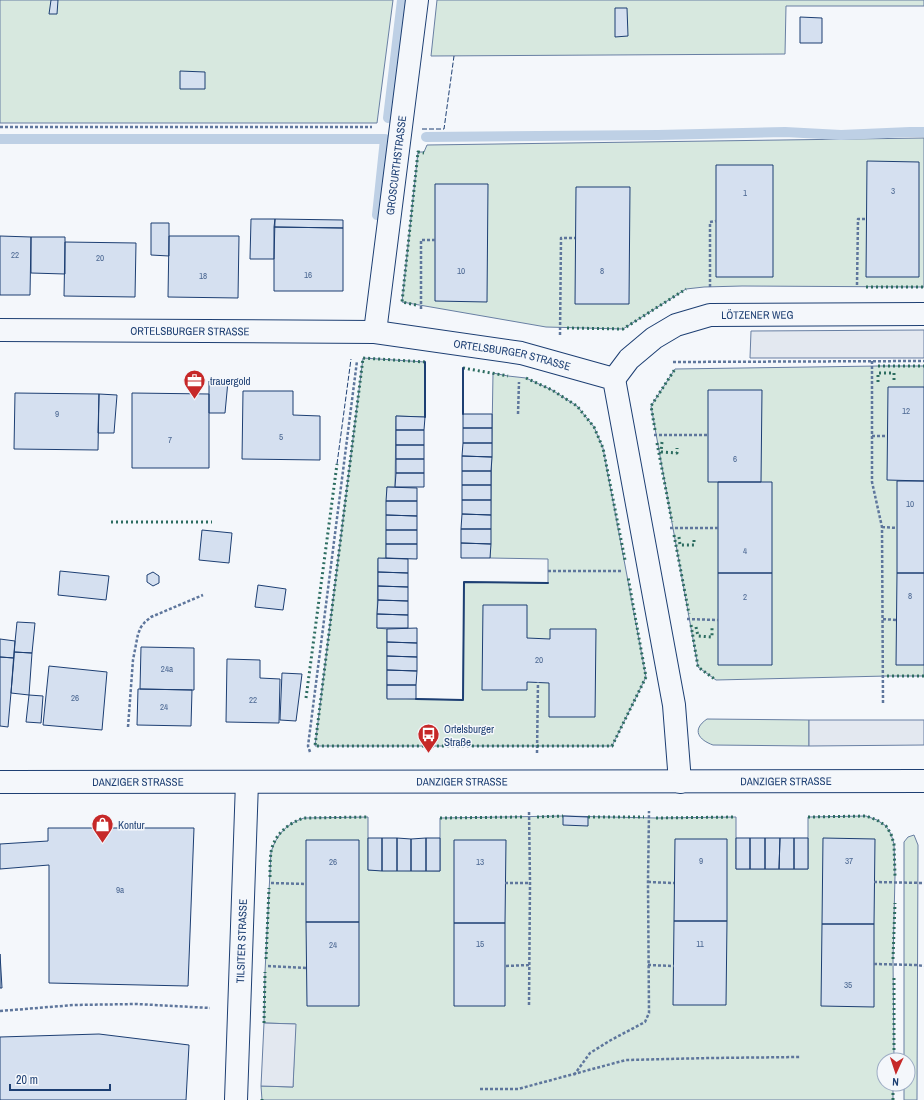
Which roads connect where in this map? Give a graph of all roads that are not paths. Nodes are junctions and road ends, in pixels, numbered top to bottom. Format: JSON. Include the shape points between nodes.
{"nodes":[{"id":1,"x":417,"y":0,"type":"edge"},
{"id":2,"x":924,"y":314,"type":"edge"},
{"id":3,"x":0,"y":330,"type":"edge"},
{"id":4,"x":375,"y":332,"type":"junction"},
{"id":5,"x":614,"y":379,"type":"junction"},
{"id":6,"x":924,"y":781,"type":"edge"},
{"id":7,"x":0,"y":782,"type":"edge"},
{"id":8,"x":247,"y":782,"type":"junction"},
{"id":9,"x":680,"y":782,"type":"junction"},
{"id":10,"x":236,"y":1100,"type":"edge"}],
"edges":[{"from":1,"to":4,"type":"street","name":"GROSCURTHSTRASSE"},
{"from":2,"to":5,"type":"street","name":"LÖTZENER WEG","via":[[710,315],[676,325],[654,338],[629,359]]},
{"from":3,"to":4,"type":"street","name":"ORTELSBURGER STRASSE"},
{"from":4,"to":5,"type":"street","name":"ORTELSBURGER STRASSE","via":[[521,353]]},
{"from":5,"to":9,"type":"street","via":[[674,705]]},
{"from":6,"to":9,"type":"street","name":"DANZIGER STRASSE"},
{"from":7,"to":8,"type":"street","name":"DANZIGER STRASSE"},
{"from":8,"to":9,"type":"street","name":"DANZIGER STRASSE"},
{"from":8,"to":10,"type":"street","name":"TILSITER STRASSE"}]}
